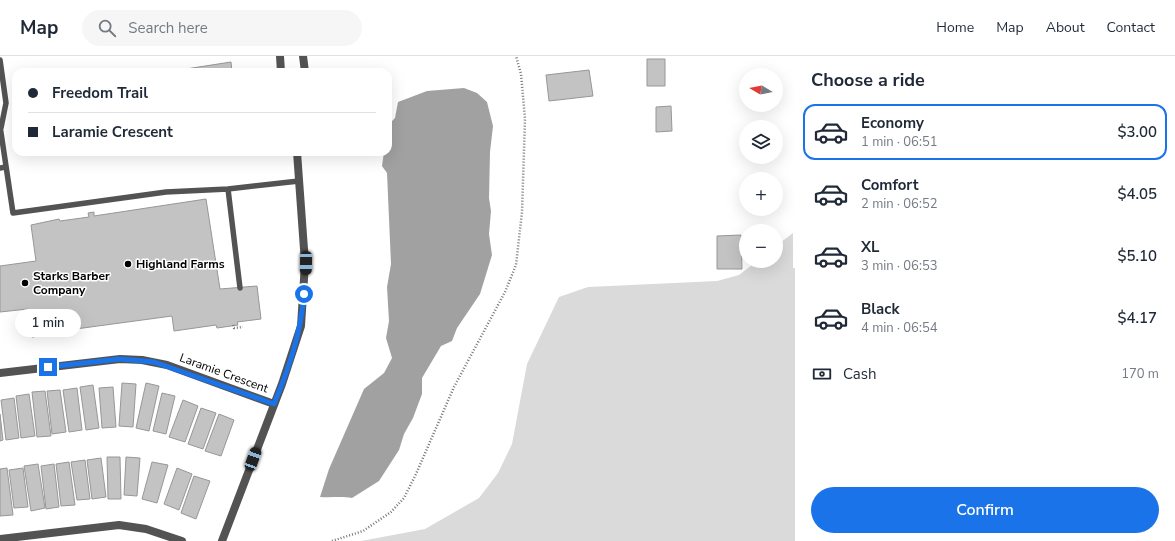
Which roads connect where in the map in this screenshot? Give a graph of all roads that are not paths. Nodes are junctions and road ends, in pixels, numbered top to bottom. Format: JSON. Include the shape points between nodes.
{"nodes":[{"id":1,"x":280,"y":56,"type":"edge"},
{"id":2,"x":304,"y":56,"type":"edge"},
{"id":3,"x":0,"y":60,"type":"edge"},
{"id":4,"x":281,"y":68,"type":"edge"},
{"id":5,"x":304,"y":68,"type":"edge"},
{"id":6,"x":1,"y":127,"type":"edge"},
{"id":7,"x":297,"y":156,"type":"edge"},
{"id":8,"x":3,"y":168,"type":"edge"},
{"id":9,"x":299,"y":181,"type":"junction"},
{"id":10,"x":228,"y":189,"type":"junction"},
{"id":11,"x":240,"y":288,"type":"dead end"},
{"id":12,"x":0,"y":373,"type":"edge"},
{"id":13,"x":274,"y":404,"type":"junction"},
{"id":14,"x":0,"y":538,"type":"edge"},
{"id":15,"x":182,"y":541,"type":"edge"},
{"id":16,"x":222,"y":541,"type":"edge"}],
"edges":[{"from":1,"to":4,"type":"street"},
{"from":2,"to":5,"type":"street"},
{"from":3,"to":6,"type":"lane","via":[[6,103]]},
{"from":6,"to":8,"type":"lane"},
{"from":7,"to":9,"type":"street"},
{"from":8,"to":10,"type":"lane","via":[[13,213],[166,192]]},
{"from":9,"to":10,"type":"lane"},
{"from":9,"to":13,"type":"street","via":[[306,263],[301,326]]},
{"from":10,"to":11,"type":"lane"},
{"from":12,"to":13,"type":"street","name":"Laramie Crescent","via":[[120,359],[142,360],[167,365]]},
{"from":13,"to":16,"type":"street"},
{"from":14,"to":15,"type":"street","via":[[119,525],[146,529]]}]}
